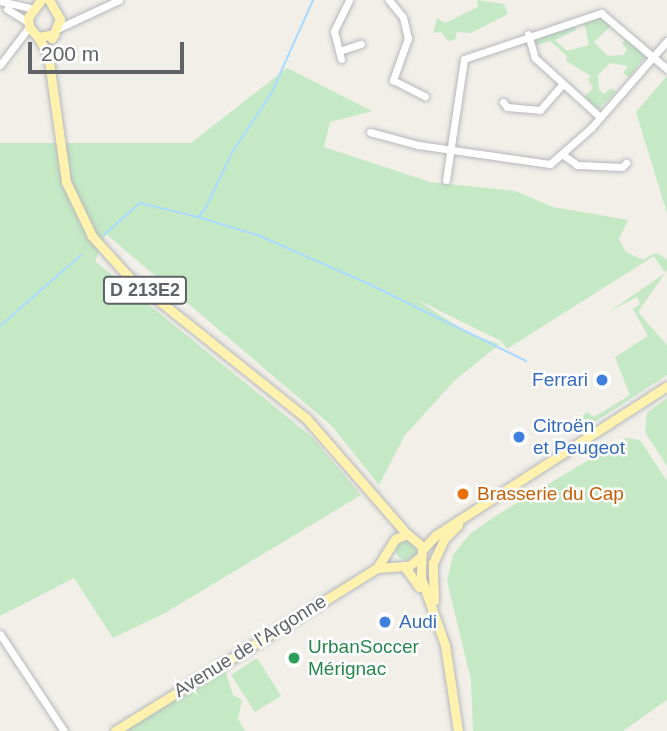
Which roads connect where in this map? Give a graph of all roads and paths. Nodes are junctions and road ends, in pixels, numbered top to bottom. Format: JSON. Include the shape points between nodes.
{"nodes":[{"id":1,"x":119,"y":0,"type":"edge"},
{"id":2,"x":349,"y":0,"type":"edge"},
{"id":3,"x":389,"y":0,"type":"edge"},
{"id":4,"x":0,"y":3,"type":"edge"},
{"id":5,"x":37,"y":5,"type":"edge"},
{"id":6,"x":53,"y":6,"type":"edge"},
{"id":7,"x":80,"y":16,"type":"junction"},
{"id":8,"x":31,"y":31,"type":"junction"},
{"id":9,"x":57,"y":31,"type":"junction"},
{"id":10,"x":528,"y":34,"type":"junction"},
{"id":11,"x":667,"y":41,"type":"edge"},
{"id":12,"x":361,"y":44,"type":"dead end"},
{"id":13,"x":48,"y":54,"type":"junction"},
{"id":14,"x":653,"y":57,"type":"junction"},
{"id":15,"x":0,"y":65,"type":"edge"},
{"id":16,"x":667,"y":69,"type":"edge"},
{"id":17,"x":563,"y":84,"type":"junction"},
{"id":18,"x":425,"y":96,"type":"dead end"},
{"id":19,"x":503,"y":102,"type":"dead end"},
{"id":20,"x":600,"y":117,"type":"junction"},
{"id":21,"x":370,"y":132,"type":"dead end"},
{"id":22,"x":450,"y":148,"type":"junction"},
{"id":23,"x":562,"y":154,"type":"junction"},
{"id":24,"x":626,"y":163,"type":"dead end"},
{"id":25,"x":446,"y":180,"type":"dead end"},
{"id":26,"x":667,"y":386,"type":"edge"},
{"id":27,"x":346,"y":461,"type":"junction"},
{"id":28,"x":492,"y":498,"type":"junction"},
{"id":29,"x":481,"y":505,"type":"junction"},
{"id":30,"x":410,"y":535,"type":"junction"},
{"id":31,"x":392,"y":546,"type":"junction"},
{"id":32,"x":421,"y":554,"type":"junction"},
{"id":33,"x":402,"y":565,"type":"junction"},
{"id":34,"x":377,"y":568,"type":"junction"},
{"id":35,"x":0,"y":634,"type":"edge"},
{"id":36,"x":449,"y":663,"type":"junction"},
{"id":37,"x":450,"y":678,"type":"junction"},
{"id":38,"x":120,"y":729,"type":"edge"},
{"id":39,"x":64,"y":731,"type":"edge"},
{"id":40,"x":458,"y":731,"type":"edge"}],
"edges":[{"from":1,"to":7,"type":"street"},
{"from":2,"to":12,"type":"street","via":[[334,31],[340,55]]},
{"from":3,"to":18,"type":"street","via":[[403,18],[408,38],[393,80]]},
{"from":4,"to":5,"type":"street"},
{"from":4,"to":8,"type":"street"},
{"from":5,"to":6,"type":"main road"},
{"from":5,"to":8,"type":"main road"},
{"from":6,"to":7,"type":"street"},
{"from":6,"to":9,"type":"main road"},
{"from":7,"to":9,"type":"street"},
{"from":8,"to":9,"type":"main road"},
{"from":8,"to":13,"type":"main road","number":"D 213E2"},
{"from":8,"to":15,"type":"street","via":[[10,48]]},
{"from":9,"to":13,"type":"main road","number":"D 213E2"},
{"from":10,"to":14,"type":"street","via":[[601,13]]},
{"from":10,"to":17,"type":"street","via":[[535,58]]},
{"from":10,"to":22,"type":"street","via":[[503,48],[464,59]]},
{"from":11,"to":14,"type":"street"},
{"from":13,"to":27,"type":"main road","number":"D 213E2","via":[[66,182],[92,236],[128,276],[290,403]]},
{"from":14,"to":16,"type":"street"},
{"from":14,"to":20,"type":"street"},
{"from":17,"to":19,"type":"street","via":[[540,110],[507,107]]},
{"from":17,"to":20,"type":"street"},
{"from":20,"to":23,"type":"street"},
{"from":21,"to":22,"type":"street"},
{"from":22,"to":23,"type":"street","via":[[545,164]]},
{"from":22,"to":25,"type":"street"},
{"from":23,"to":24,"type":"street","via":[[578,165],[622,167]]},
{"from":26,"to":28,"type":"main road"},
{"from":27,"to":30,"type":"main road","number":"D 213E2","via":[[392,522]]},
{"from":27,"to":31,"type":"main road","number":"D 213E2","via":[[387,524]]},
{"from":28,"to":29,"type":"main road"},
{"from":28,"to":30,"type":"main road","via":[[434,531]]},
{"from":29,"to":32,"type":"main road","via":[[436,535]]},
{"from":29,"to":36,"type":"main road","via":[[444,539],[433,563],[433,598]]},
{"from":30,"to":31,"type":"main road"},
{"from":30,"to":32,"type":"main road"},
{"from":31,"to":33,"type":"main road"},
{"from":31,"to":34,"type":"main road"},
{"from":32,"to":33,"type":"main road"},
{"from":32,"to":36,"type":"main road","via":[[421,578]]},
{"from":33,"to":34,"type":"main road"},
{"from":33,"to":37,"type":"main road","via":[[427,604]]},
{"from":34,"to":38,"type":"main road","name":"Avenue de l'Argonne"},
{"from":35,"to":39,"type":"street"},
{"from":36,"to":37,"type":"main road"},
{"from":37,"to":40,"type":"main road"}]}
